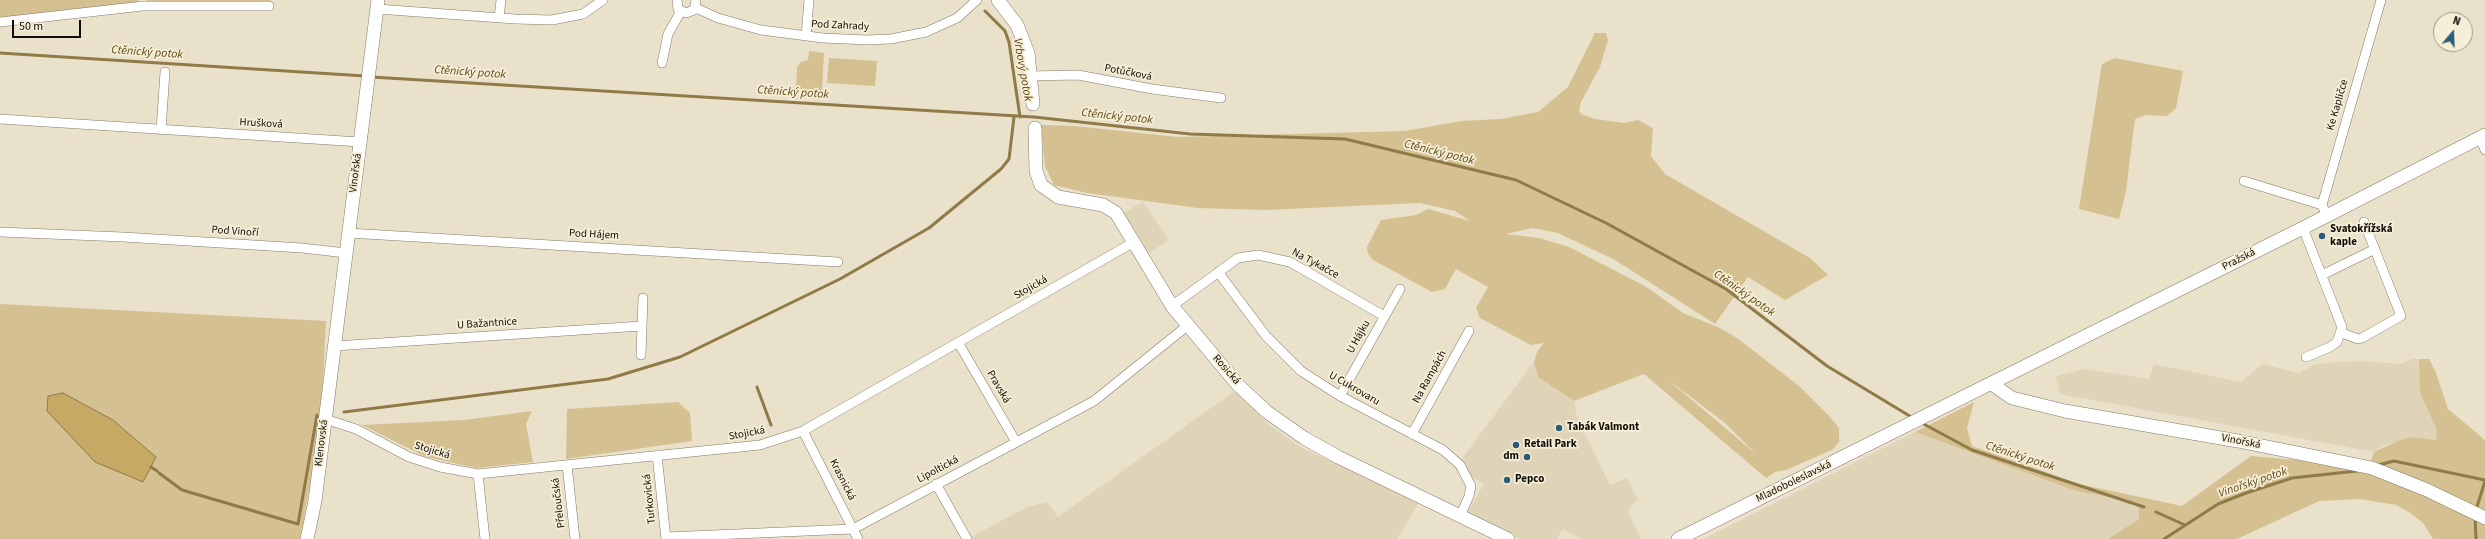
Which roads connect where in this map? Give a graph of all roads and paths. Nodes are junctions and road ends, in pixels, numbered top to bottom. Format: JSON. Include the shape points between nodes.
{"nodes":[{"id":1,"x":501,"y":0,"type":"edge"},
{"id":2,"x":603,"y":0,"type":"edge"},
{"id":3,"x":677,"y":0,"type":"edge"},
{"id":4,"x":809,"y":0,"type":"edge"},
{"id":5,"x":977,"y":0,"type":"edge"},
{"id":6,"x":998,"y":0,"type":"edge"},
{"id":7,"x":2381,"y":0,"type":"edge"},
{"id":8,"x":377,"y":4,"type":"edge"},
{"id":9,"x":696,"y":4,"type":"edge"},
{"id":10,"x":269,"y":6,"type":"dead end"},
{"id":11,"x":680,"y":11,"type":"junction"},
{"id":12,"x":499,"y":18,"type":"junction"},
{"id":13,"x":0,"y":22,"type":"edge"},
{"id":14,"x":806,"y":36,"type":"junction"},
{"id":15,"x":662,"y":63,"type":"dead end"},
{"id":16,"x":165,"y":72,"type":"dead end"},
{"id":17,"x":1030,"y":76,"type":"junction"},
{"id":18,"x":1221,"y":98,"type":"dead end"},
{"id":19,"x":1033,"y":104,"type":"dead end"},
{"id":20,"x":0,"y":119,"type":"edge"},
{"id":21,"x":1035,"y":128,"type":"dead end"},
{"id":22,"x":161,"y":130,"type":"junction"},
{"id":23,"x":2483,"y":136,"type":"edge"},
{"id":24,"x":360,"y":142,"type":"junction"},
{"id":25,"x":2485,"y":150,"type":"edge"},
{"id":26,"x":2244,"y":181,"type":"dead end"},
{"id":27,"x":2325,"y":210,"type":"junction"},
{"id":28,"x":2364,"y":222,"type":"dead end"},
{"id":29,"x":2304,"y":228,"type":"junction"},
{"id":30,"x":0,"y":232,"type":"edge"},
{"id":31,"x":348,"y":233,"type":"junction"},
{"id":32,"x":1134,"y":242,"type":"junction"},
{"id":33,"x":2375,"y":249,"type":"junction"},
{"id":34,"x":346,"y":253,"type":"junction"},
{"id":35,"x":838,"y":262,"type":"dead end"},
{"id":36,"x":1218,"y":272,"type":"junction"},
{"id":37,"x":2322,"y":275,"type":"junction"},
{"id":38,"x":1400,"y":289,"type":"dead end"},
{"id":39,"x":643,"y":298,"type":"dead end"},
{"id":40,"x":1172,"y":306,"type":"junction"},
{"id":41,"x":1384,"y":316,"type":"junction"},
{"id":42,"x":642,"y":326,"type":"junction"},
{"id":43,"x":1187,"y":326,"type":"junction"},
{"id":44,"x":1469,"y":331,"type":"dead end"},
{"id":45,"x":2342,"y":333,"type":"junction"},
{"id":46,"x":959,"y":344,"type":"junction"},
{"id":47,"x":334,"y":346,"type":"junction"},
{"id":48,"x":642,"y":355,"type":"dead end"},
{"id":49,"x":2306,"y":357,"type":"dead end"},
{"id":50,"x":1992,"y":384,"type":"junction"},
{"id":51,"x":1340,"y":396,"type":"junction"},
{"id":52,"x":1929,"y":415,"type":"joint"},
{"id":53,"x":325,"y":419,"type":"junction"},
{"id":54,"x":803,"y":431,"type":"junction"},
{"id":55,"x":1412,"y":434,"type":"junction"},
{"id":56,"x":1016,"y":442,"type":"junction"},
{"id":57,"x":657,"y":456,"type":"junction"},
{"id":58,"x":567,"y":465,"type":"junction"},
{"id":59,"x":478,"y":474,"type":"junction"},
{"id":60,"x":936,"y":484,"type":"junction"},
{"id":61,"x":1461,"y":514,"type":"junction"},
{"id":62,"x":2485,"y":518,"type":"edge"},
{"id":63,"x":853,"y":528,"type":"junction"},
{"id":64,"x":666,"y":538,"type":"edge"},
{"id":65,"x":307,"y":539,"type":"edge"},
{"id":66,"x":485,"y":539,"type":"edge"},
{"id":67,"x":575,"y":539,"type":"edge"},
{"id":68,"x":858,"y":539,"type":"edge"},
{"id":69,"x":967,"y":539,"type":"edge"},
{"id":70,"x":1508,"y":539,"type":"edge"},
{"id":71,"x":1678,"y":539,"type":"edge"}],
"edges":[{"from":1,"to":12,"type":"street"},
{"from":2,"to":12,"type":"street","via":[[583,14],[562,19]]},
{"from":3,"to":11,"type":"street"},
{"from":4,"to":14,"type":"street"},
{"from":5,"to":14,"type":"street","name":"Pod Zahrady","via":[[957,18],[910,36],[867,40]]},
{"from":6,"to":17,"type":"street","via":[[1017,25],[1028,53]]},
{"from":7,"to":27,"type":"street","name":"Ke Kapličce"},
{"from":8,"to":12,"type":"street"},
{"from":8,"to":24,"type":"street","name":"Vinořská"},
{"from":9,"to":11,"type":"street","via":[[689,13]]},
{"from":9,"to":14,"type":"street","name":"Pod Zahrady","via":[[718,18]]},
{"from":10,"to":13,"type":"street","via":[[143,6]]},
{"from":11,"to":15,"type":"street","via":[[668,34]]},
{"from":16,"to":22,"type":"street"},
{"from":17,"to":18,"type":"street","name":"Potůčková","via":[[1078,75],[1152,89]]},
{"from":17,"to":19,"type":"street"},
{"from":20,"to":22,"type":"street","name":"Hrušková"},
{"from":21,"to":32,"type":"street","name":"Rosická","via":[[1037,176],[1044,190],[1058,197],[1110,208],[1116,213]]},
{"from":22,"to":24,"type":"street","name":"Hrušková"},
{"from":23,"to":25,"type":"street"},
{"from":23,"to":27,"type":"street","name":"Pražská"},
{"from":24,"to":31,"type":"street","name":"Vinořská"},
{"from":26,"to":27,"type":"street"},
{"from":27,"to":29,"type":"street","name":"Pražská"},
{"from":28,"to":33,"type":"street"},
{"from":29,"to":37,"type":"street"},
{"from":29,"to":50,"type":"street","name":"Pražská"},
{"from":30,"to":34,"type":"street","name":"Pod Vinoří","via":[[123,237]]},
{"from":31,"to":34,"type":"street","name":"Vinořská"},
{"from":31,"to":35,"type":"street","name":"Pod Hájem"},
{"from":32,"to":40,"type":"street","name":"Rosická"},
{"from":32,"to":46,"type":"street","name":"Stojická"},
{"from":33,"to":37,"type":"street"},
{"from":33,"to":45,"type":"street","via":[[2401,316],[2362,338]]},
{"from":34,"to":47,"type":"street","name":"Vinořská"},
{"from":36,"to":40,"type":"street","name":"Na Tykačce"},
{"from":36,"to":41,"type":"street","name":"Na Tykačce","via":[[1238,258],[1250,255],[1272,257],[1290,262]]},
{"from":36,"to":51,"type":"street","name":"U Cukrovaru","via":[[1266,336],[1301,371]]},
{"from":37,"to":45,"type":"street","via":[[2340,320]]},
{"from":38,"to":41,"type":"street","name":"U Hájku"},
{"from":39,"to":42,"type":"street"},
{"from":40,"to":43,"type":"street","name":"Rosická"},
{"from":41,"to":51,"type":"street","name":"U Hájku"},
{"from":42,"to":47,"type":"street","name":"U Bažantnice"},
{"from":42,"to":48,"type":"street"},
{"from":43,"to":56,"type":"street","name":"Lipoltická","via":[[1094,401]]},
{"from":43,"to":61,"type":"street","name":"Rosická","via":[[1238,385],[1267,412],[1304,438]]},
{"from":44,"to":55,"type":"street","name":"Na Rampách"},
{"from":45,"to":49,"type":"street","via":[[2337,342],[2330,347]]},
{"from":46,"to":54,"type":"street","name":"Stojická"},
{"from":46,"to":56,"type":"street","name":"Pravská"},
{"from":47,"to":53,"type":"street","name":"Klenovská"},
{"from":50,"to":52,"type":"street","name":"Pražská"},
{"from":50,"to":62,"type":"street","name":"Vinořská","via":[[2012,398],[2065,411],[2246,442],[2372,468]]},
{"from":51,"to":55,"type":"street","name":"U Cukrovaru"},
{"from":52,"to":71,"type":"street","name":"Mladoboleslavská"},
{"from":53,"to":59,"type":"street","name":"Stojická","via":[[356,429],[409,457],[440,467]]},
{"from":53,"to":65,"type":"street","name":"Klenovská","via":[[316,501]]},
{"from":54,"to":57,"type":"street","name":"Stojická","via":[[760,445]]},
{"from":54,"to":63,"type":"street","name":"Krasnická"},
{"from":55,"to":61,"type":"street","name":"U Cukrovaru","via":[[1443,450],[1460,465],[1470,486],[1469,496]]},
{"from":56,"to":60,"type":"street","name":"Lipoltická"},
{"from":57,"to":58,"type":"street","name":"Stojická"},
{"from":57,"to":64,"type":"street","name":"Turkovická"},
{"from":58,"to":59,"type":"street","name":"Stojická"},
{"from":58,"to":67,"type":"street","name":"Přeloučská"},
{"from":59,"to":66,"type":"street"},
{"from":60,"to":63,"type":"street","name":"Lipoltická"},
{"from":60,"to":69,"type":"street"},
{"from":61,"to":70,"type":"street","name":"Rosická"},
{"from":63,"to":64,"type":"street","name":"Lipoltická"},
{"from":63,"to":68,"type":"street","name":"Krasnická"}]}
